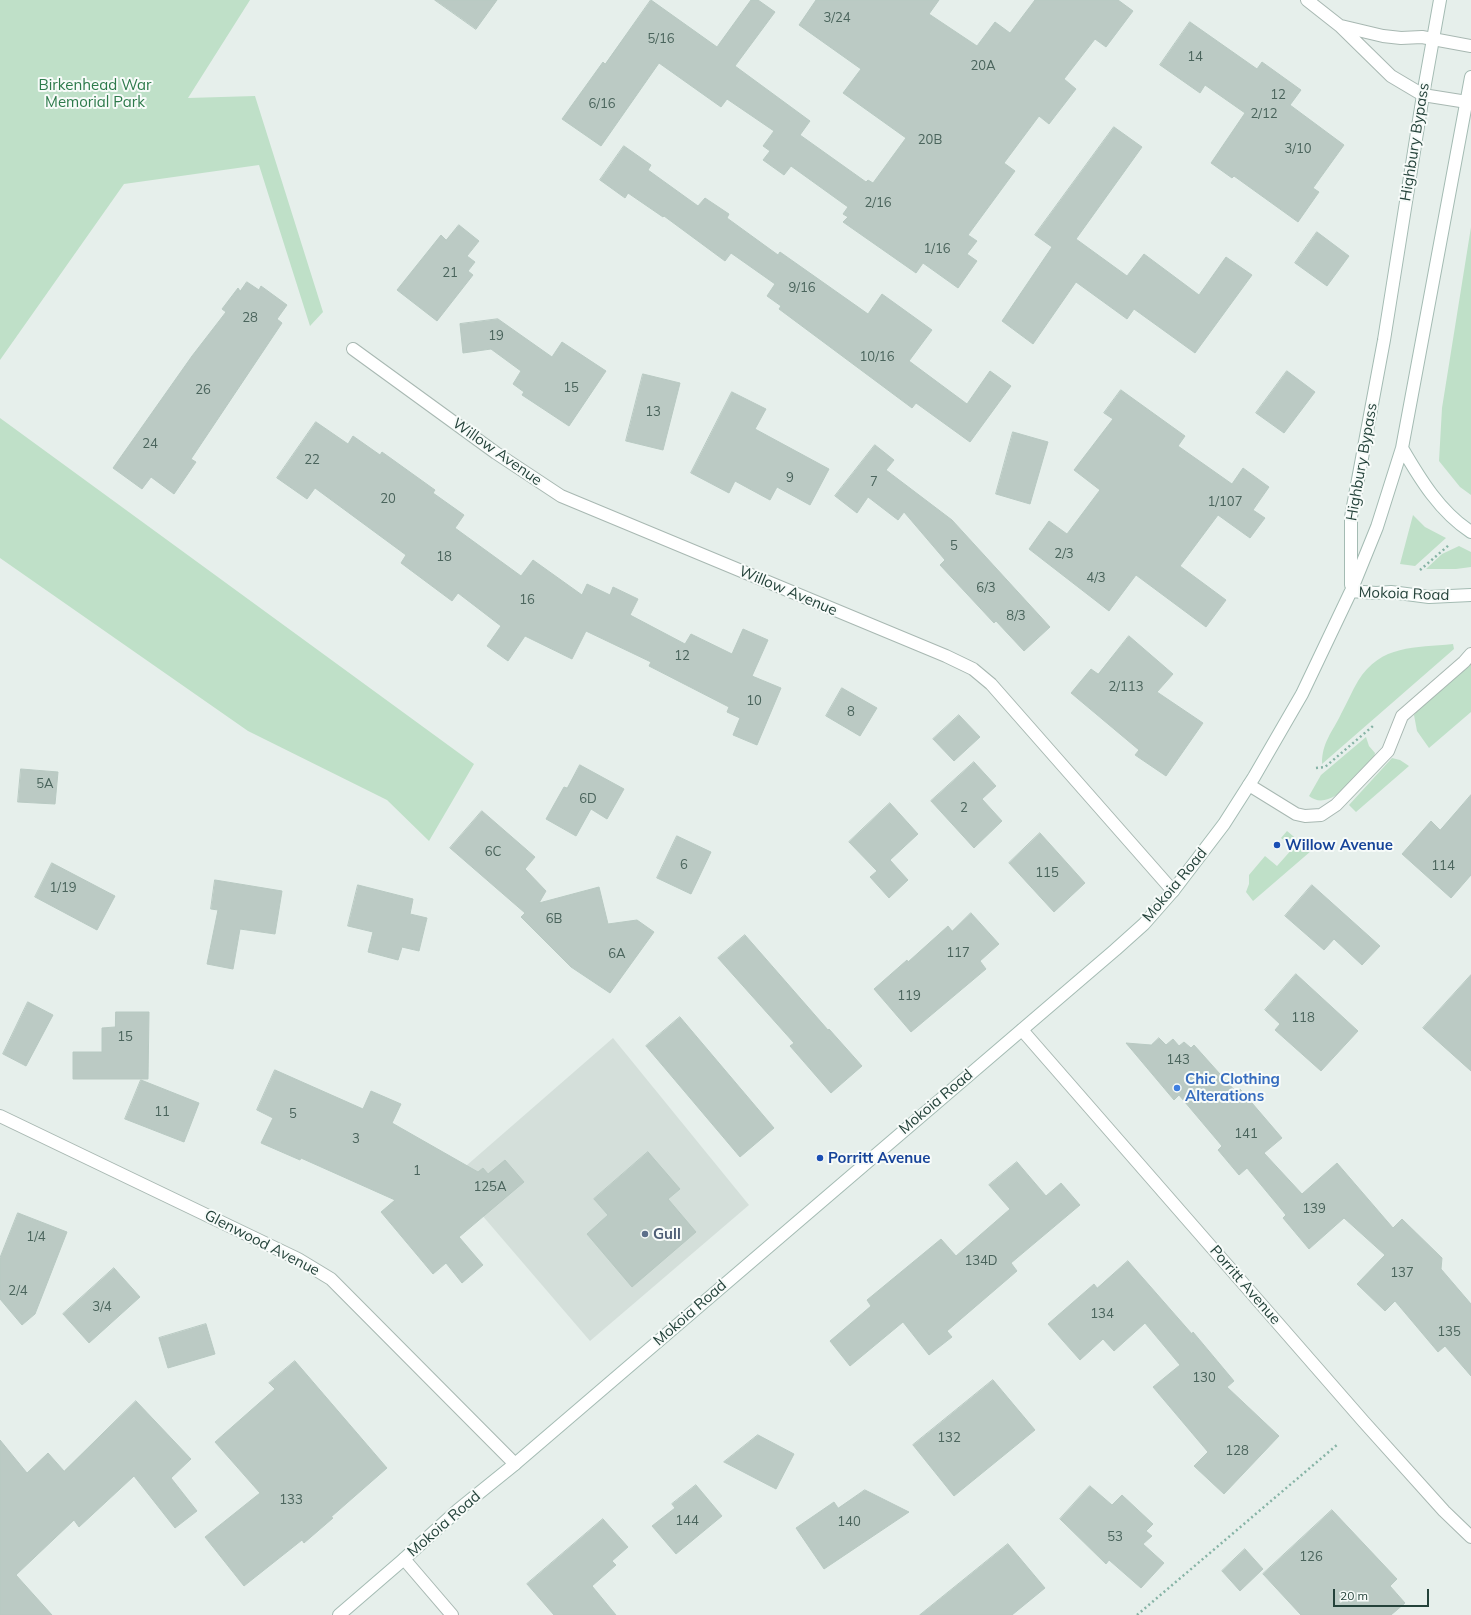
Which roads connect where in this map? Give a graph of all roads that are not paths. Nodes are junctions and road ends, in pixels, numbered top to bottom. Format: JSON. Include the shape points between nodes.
{"nodes":[{"id":1,"x":1307,"y":0,"type":"edge"},
{"id":2,"x":1440,"y":0,"type":"edge"},
{"id":3,"x":1340,"y":26,"type":"junction"},
{"id":4,"x":1432,"y":39,"type":"junction"},
{"id":5,"x":1471,"y":46,"type":"edge"},
{"id":6,"x":1471,"y":77,"type":"edge"},
{"id":7,"x":1423,"y":95,"type":"junction"},
{"id":8,"x":1467,"y":102,"type":"junction"},
{"id":9,"x":353,"y":349,"type":"dead end"},
{"id":10,"x":1402,"y":448,"type":"junction"},
{"id":11,"x":1471,"y":532,"type":"edge"},
{"id":12,"x":1352,"y":591,"type":"junction"},
{"id":13,"x":1471,"y":595,"type":"edge"},
{"id":14,"x":1471,"y":654,"type":"edge"},
{"id":15,"x":1249,"y":785,"type":"junction"},
{"id":16,"x":1173,"y":891,"type":"junction"},
{"id":17,"x":1022,"y":1030,"type":"junction"},
{"id":18,"x":0,"y":1116,"type":"edge"},
{"id":19,"x":515,"y":1464,"type":"junction"},
{"id":20,"x":1471,"y":1537,"type":"edge"},
{"id":21,"x":404,"y":1559,"type":"junction"},
{"id":22,"x":339,"y":1615,"type":"edge"},
{"id":23,"x":452,"y":1615,"type":"edge"}],
"edges":[{"from":1,"to":3,"type":"main road"},
{"from":2,"to":4,"type":"main road","name":"Highbury Bypass"},
{"from":3,"to":4,"type":"main road","via":[[1383,36]]},
{"from":3,"to":7,"type":"main road","via":[[1391,76]]},
{"from":4,"to":5,"type":"main road"},
{"from":4,"to":7,"type":"main road","name":"Highbury Bypass"},
{"from":6,"to":8,"type":"main road","name":"Highbury Bypass"},
{"from":7,"to":8,"type":"main road"},
{"from":7,"to":12,"type":"main road","name":"Highbury Bypass","via":[[1384,340],[1351,517]]},
{"from":8,"to":10,"type":"main road","name":"Highbury Bypass"},
{"from":9,"to":16,"type":"main road","name":"Willow Avenue","via":[[496,453],[561,496],[973,669],[992,684]]},
{"from":10,"to":11,"type":"main road","via":[[1435,499]]},
{"from":10,"to":12,"type":"main road","name":"Highbury Bypass","via":[[1377,527]]},
{"from":12,"to":13,"type":"main road","name":"Mokoia Road","via":[[1391,592],[1429,597]]},
{"from":12,"to":15,"type":"main road","name":"Mokoia Road","via":[[1302,694]]},
{"from":14,"to":15,"type":"main road","via":[[1402,716],[1388,751],[1380,761],[1336,805],[1321,815],[1296,814]]},
{"from":15,"to":16,"type":"main road","name":"Mokoia Road","via":[[1199,859]]},
{"from":16,"to":17,"type":"main road","name":"Mokoia Road","via":[[1144,924]]},
{"from":17,"to":19,"type":"main road","name":"Mokoia Road"},
{"from":17,"to":20,"type":"main road","name":"Porritt Avenue","via":[[1364,1422],[1444,1511]]},
{"from":18,"to":19,"type":"main road","name":"Glenwood Avenue","via":[[298,1259],[332,1279]]},
{"from":19,"to":21,"type":"main road","name":"Mokoia Road","via":[[458,1510]]},
{"from":21,"to":22,"type":"main road","name":"Mokoia Road"},
{"from":21,"to":23,"type":"main road"}]}
